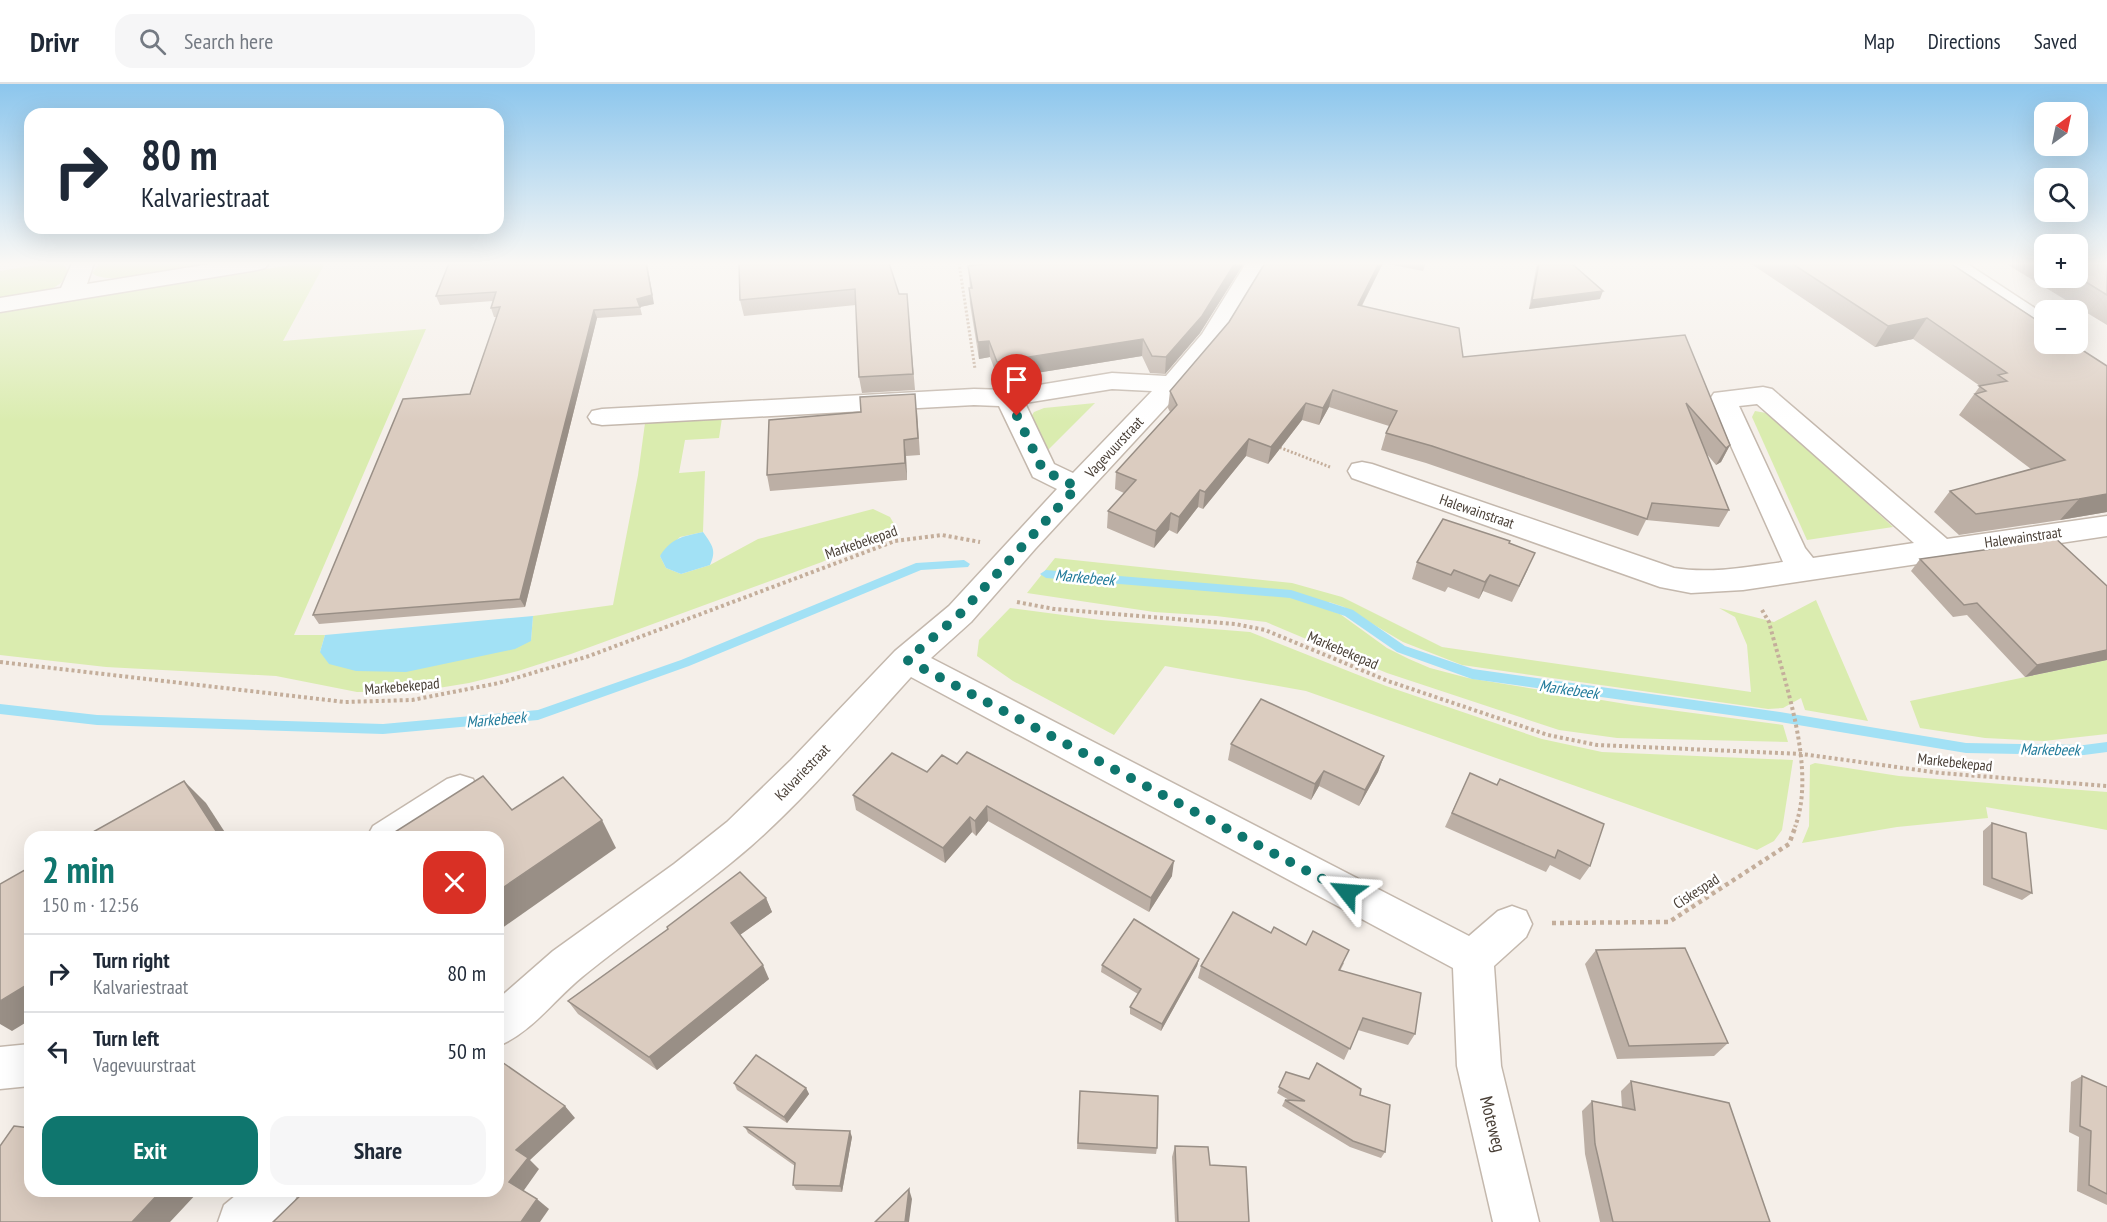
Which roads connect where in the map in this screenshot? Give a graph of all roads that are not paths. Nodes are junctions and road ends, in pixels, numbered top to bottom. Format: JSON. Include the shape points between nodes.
{"nodes":[{"id":1,"x":1225,"y":316,"type":"edge"},
{"id":2,"x":1173,"y":384,"type":"junction"},
{"id":3,"x":1009,"y":398,"type":"junction"},
{"id":4,"x":602,"y":417,"type":"dead end"},
{"id":5,"x":1362,"y":471,"type":"road end"},
{"id":6,"x":1077,"y":487,"type":"junction"},
{"id":7,"x":2107,"y":526,"type":"edge"},
{"id":8,"x":1940,"y":549,"type":"junction"},
{"id":9,"x":1805,"y":569,"type":"junction"},
{"id":10,"x":907,"y":660,"type":"junction"},
{"id":11,"x":460,"y":790,"type":"edge"},
{"id":12,"x":395,"y":831,"type":"edge"},
{"id":13,"x":1512,"y":924,"type":"road end"},
{"id":14,"x":1473,"y":958,"type":"junction"},
{"id":15,"x":504,"y":1021,"type":"edge"},
{"id":16,"x":24,"y":1066,"type":"edge"},
{"id":17,"x":0,"y":1068,"type":"edge"},
{"id":18,"x":269,"y":1197,"type":"edge"},
{"id":19,"x":241,"y":1222,"type":"edge"},
{"id":20,"x":1516,"y":1222,"type":"edge"}],
"edges":[{"from":1,"to":2,"type":"street","name":"Vagevuurstraat"},
{"from":2,"to":3,"type":"street","via":[[1112,381]]},
{"from":2,"to":6,"type":"street","name":"Vagevuurstraat"},
{"from":3,"to":4,"type":"street"},
{"from":3,"to":6,"type":"street","name":"Vagevuurstraat","via":[[1043,470]]},
{"from":5,"to":9,"type":"street","name":"Halewainstraat","via":[[1671,579],[1743,579]]},
{"from":6,"to":10,"type":"street","name":"Kalvariestraat","via":[[960,614]]},
{"from":7,"to":8,"type":"street","name":"Halewainstraat"},
{"from":8,"to":9,"type":"street","name":"Halewainstraat"},
{"from":8,"to":9,"type":"street","via":[[1763,395],[1723,399],[1792,553]]},
{"from":10,"to":14,"type":"street"},
{"from":10,"to":15,"type":"street","name":"Kalvariestraat","via":[[740,834],[567,964]]},
{"from":11,"to":12,"type":"street"},
{"from":13,"to":14,"type":"street"},
{"from":14,"to":20,"type":"street","name":"Moteweg","via":[[1479,1066]]},
{"from":16,"to":17,"type":"street"},
{"from":18,"to":19,"type":"street"}]}
